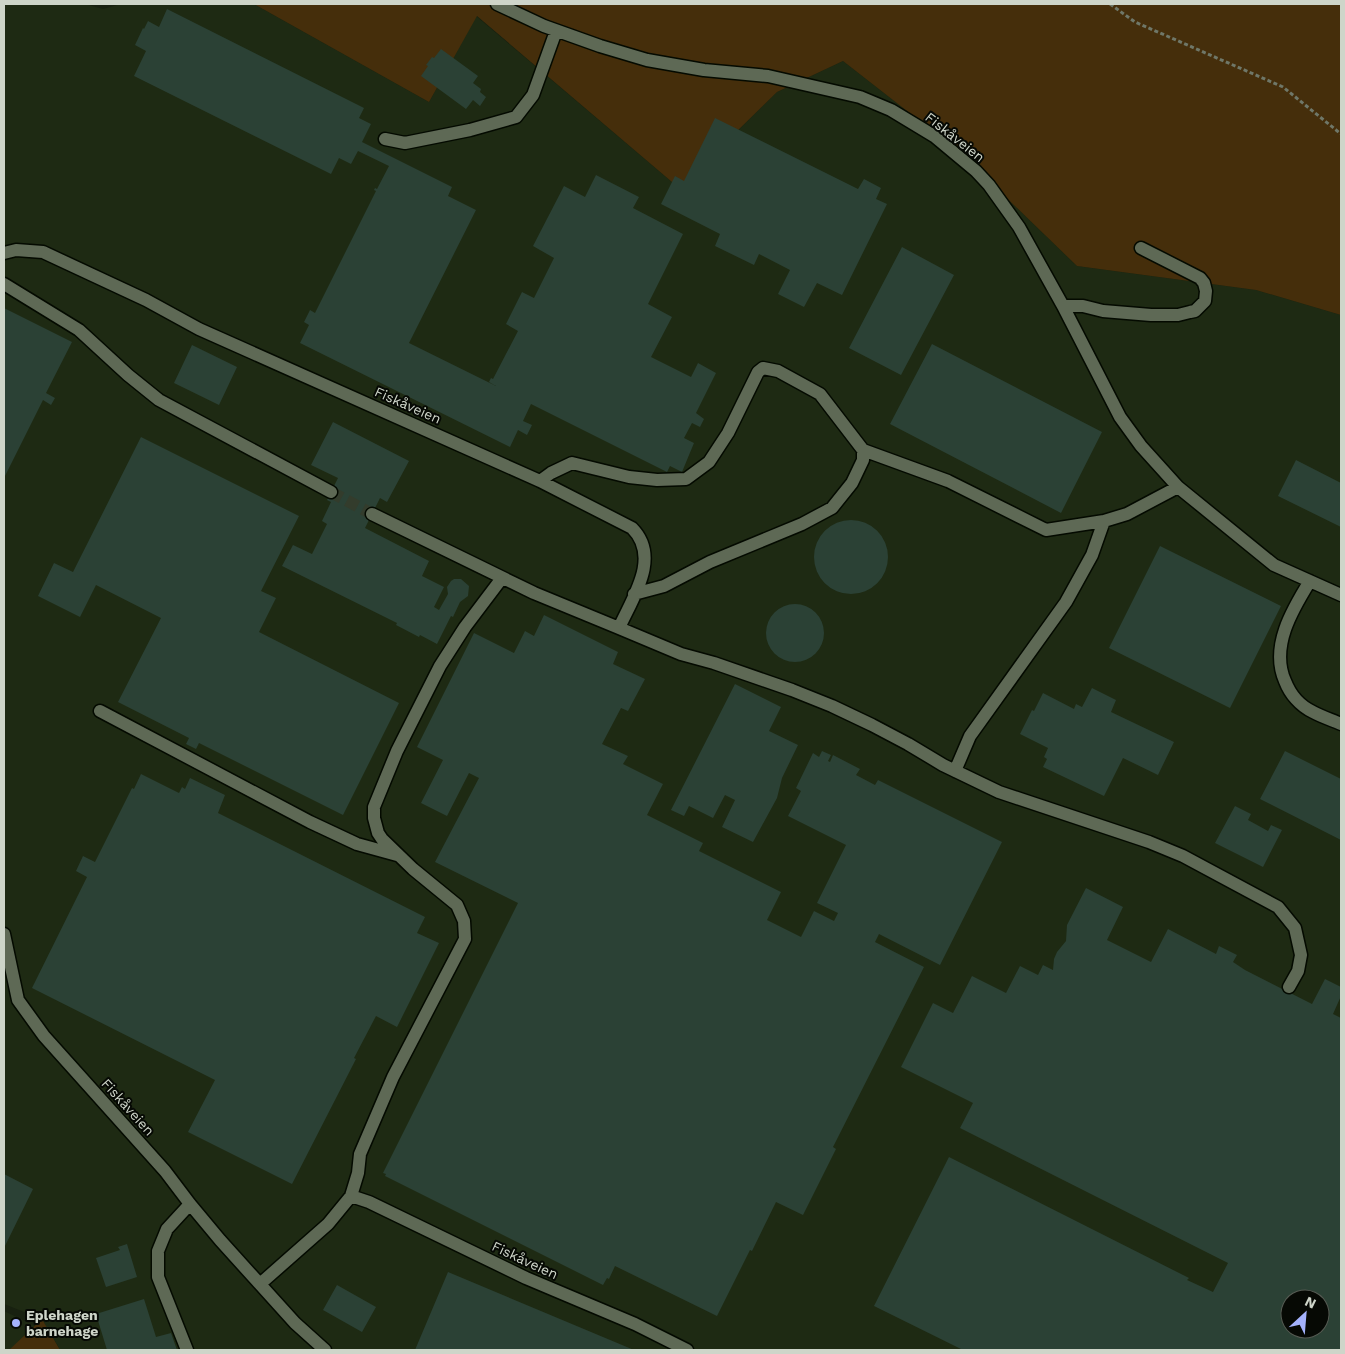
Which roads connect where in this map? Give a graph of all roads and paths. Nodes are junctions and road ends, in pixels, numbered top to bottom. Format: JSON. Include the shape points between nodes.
{"nodes":[{"id":1,"x":497,"y":4,"type":"edge"},
{"id":2,"x":1110,"y":4,"type":"edge"},
{"id":3,"x":556,"y":30,"type":"junction"},
{"id":4,"x":1341,"y":134,"type":"edge"},
{"id":5,"x":386,"y":139,"type":"dead end"},
{"id":6,"x":1142,"y":248,"type":"dead end"},
{"id":7,"x":4,"y":253,"type":"edge"},
{"id":8,"x":4,"y":284,"type":"edge"},
{"id":9,"x":1063,"y":306,"type":"junction"},
{"id":10,"x":863,"y":450,"type":"junction"},
{"id":11,"x":540,"y":481,"type":"junction"},
{"id":12,"x":1178,"y":486,"type":"junction"},
{"id":13,"x":331,"y":492,"type":"tunnel mouth"},
{"id":14,"x":372,"y":514,"type":"tunnel mouth"},
{"id":15,"x":1104,"y":521,"type":"junction"},
{"id":16,"x":502,"y":578,"type":"junction"},
{"id":17,"x":1310,"y":581,"type":"junction"},
{"id":18,"x":634,"y":594,"type":"junction"},
{"id":19,"x":1341,"y":595,"type":"edge"},
{"id":20,"x":620,"y":628,"type":"junction"},
{"id":21,"x":100,"y":711,"type":"dead end"},
{"id":22,"x":1341,"y":724,"type":"edge"},
{"id":23,"x":955,"y":771,"type":"junction"},
{"id":24,"x":397,"y":855,"type":"junction"},
{"id":25,"x":4,"y":934,"type":"edge"},
{"id":26,"x":1289,"y":987,"type":"dead end"},
{"id":27,"x":351,"y":1196,"type":"junction"},
{"id":28,"x":190,"y":1204,"type":"junction"},
{"id":29,"x":260,"y":1284,"type":"junction"},
{"id":30,"x":187,"y":1350,"type":"edge"},
{"id":31,"x":325,"y":1350,"type":"edge"},
{"id":32,"x":687,"y":1350,"type":"edge"}],
"edges":[{"from":1,"to":3,"type":"lane","name":"Fiskåveien"},
{"from":2,"to":4,"type":"path","via":[[1136,22],[1283,87]]},
{"from":3,"to":5,"type":"lane","via":[[533,95],[516,117],[405,143]]},
{"from":3,"to":9,"type":"lane","name":"Fiskåveien","via":[[647,60],[768,76],[860,97],[891,110],[934,136],[976,171],[1019,227]]},
{"from":6,"to":9,"type":"lane","via":[[1200,278],[1206,291],[1201,306],[1195,311],[1152,315]]},
{"from":7,"to":11,"type":"lane","name":"Fiskåveien","via":[[16,250],[43,252],[146,300],[199,329]]},
{"from":8,"to":13,"type":"lane","via":[[79,330],[159,400]]},
{"from":9,"to":12,"type":"lane","name":"Fiskåveien","via":[[1120,417]]},
{"from":10,"to":11,"type":"lane","via":[[820,394],[778,371],[763,368],[758,372],[728,433],[708,462],[686,480],[629,477],[572,463]]},
{"from":10,"to":15,"type":"lane","via":[[948,481],[1046,530]]},
{"from":10,"to":18,"type":"lane","via":[[863,460],[852,482],[832,508],[664,586]]},
{"from":11,"to":18,"type":"lane","name":"Fiskåveien","via":[[632,528],[639,535],[645,555],[644,572]]},
{"from":12,"to":15,"type":"lane","via":[[1127,514]]},
{"from":12,"to":17,"type":"lane","name":"Fiskåveien","via":[[1274,565]]},
{"from":14,"to":16,"type":"lane"},
{"from":15,"to":23,"type":"lane","via":[[1092,555],[1066,602],[970,736]]},
{"from":16,"to":20,"type":"lane"},
{"from":16,"to":24,"type":"lane","via":[[440,666],[376,801],[374,818],[378,832]]},
{"from":17,"to":19,"type":"lane","name":"Fiskåveien"},
{"from":17,"to":22,"type":"lane","via":[[1282,637],[1279,649],[1281,672],[1288,688],[1301,704]]},
{"from":18,"to":20,"type":"lane"},
{"from":20,"to":23,"type":"lane","via":[[681,654],[832,706]]},
{"from":21,"to":24,"type":"lane","via":[[310,822],[357,844]]},
{"from":23,"to":26,"type":"lane","via":[[999,792],[1183,856],[1278,907],[1295,928],[1301,955],[1298,971]]},
{"from":24,"to":27,"type":"lane","via":[[458,905],[464,921],[465,939],[393,1077],[360,1154]]},
{"from":25,"to":28,"type":"lane","name":"Fiskåveien","via":[[18,1000],[44,1036],[165,1171]]},
{"from":27,"to":29,"type":"lane","via":[[328,1224]]},
{"from":27,"to":32,"type":"lane","name":"Fiskåveien"},
{"from":28,"to":29,"type":"lane","name":"Fiskåveien"},
{"from":28,"to":30,"type":"lane","via":[[167,1229],[158,1251],[158,1277]]},
{"from":29,"to":31,"type":"lane","name":"Fiskåveien"}]}
